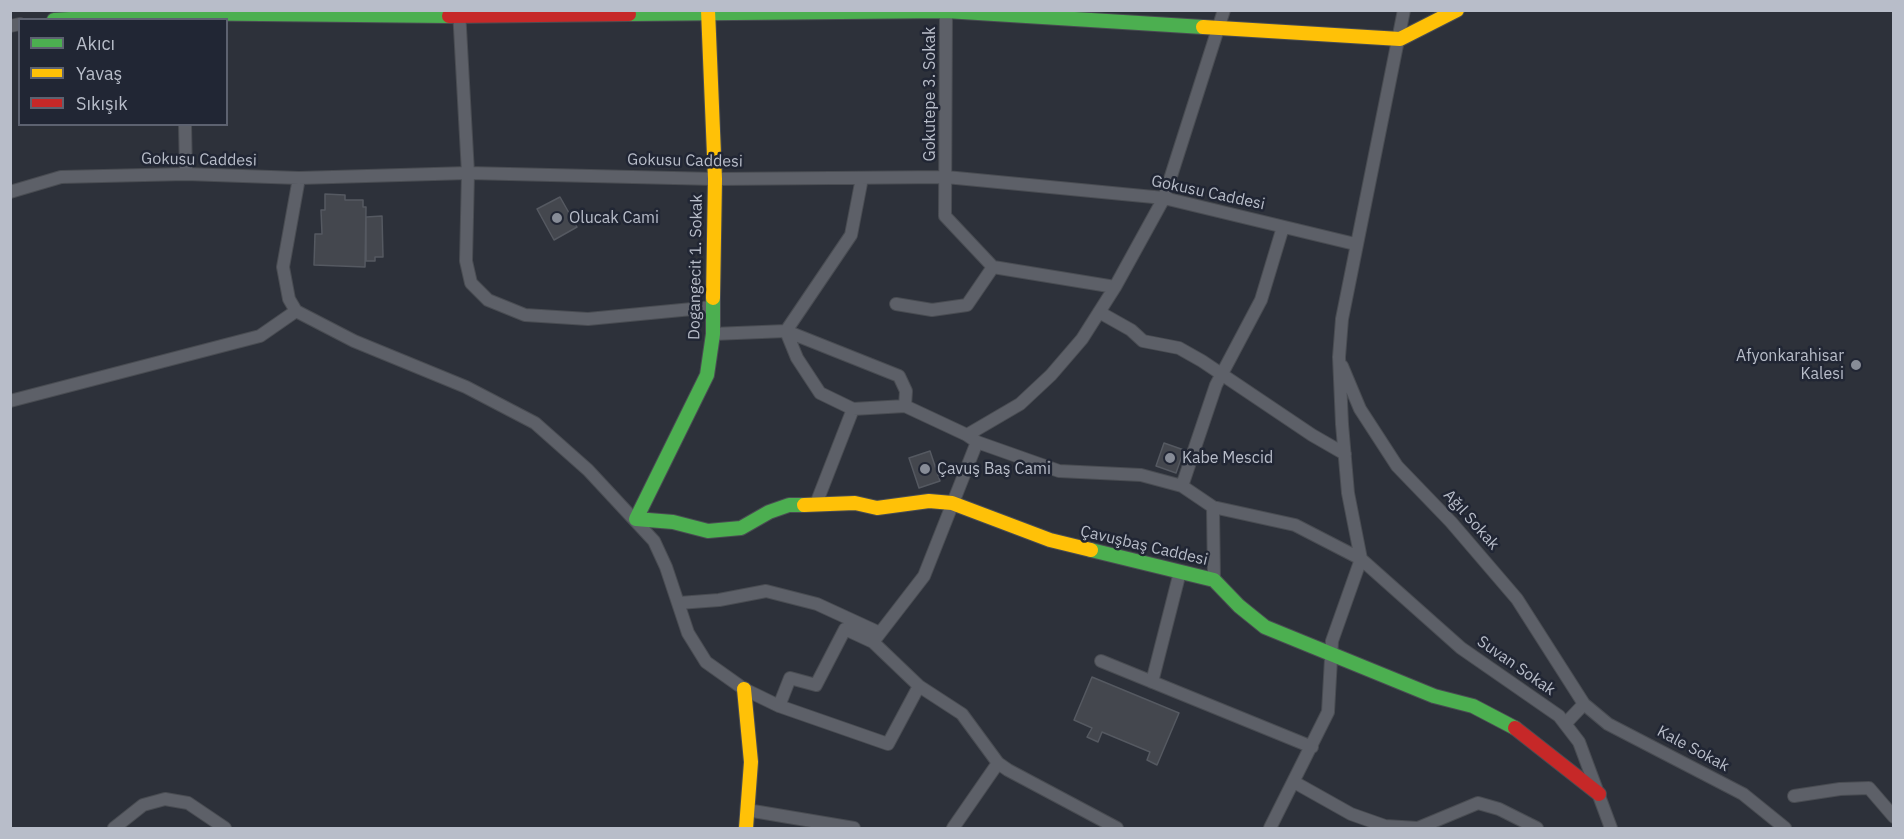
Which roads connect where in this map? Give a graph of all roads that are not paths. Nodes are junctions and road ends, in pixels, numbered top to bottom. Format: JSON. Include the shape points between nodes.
{"nodes":[{"id":1,"x":1224,"y":10,"type":"edge"},
{"id":2,"x":1404,"y":10,"type":"edge"},
{"id":3,"x":1456,"y":10,"type":"edge"},
{"id":4,"x":946,"y":11,"type":"edge"},
{"id":5,"x":708,"y":12,"type":"edge"},
{"id":6,"x":459,"y":13,"type":"edge"},
{"id":7,"x":183,"y":14,"type":"edge"},
{"id":8,"x":97,"y":18,"type":"edge"},
{"id":9,"x":1219,"y":29,"type":"junction"},
{"id":10,"x":1400,"y":39,"type":"junction"},
{"id":11,"x":185,"y":126,"type":"edge"},
{"id":12,"x":468,"y":173,"type":"junction"},
{"id":13,"x":186,"y":174,"type":"junction"},
{"id":14,"x":946,"y":177,"type":"junction"},
{"id":15,"x":299,"y":178,"type":"junction"},
{"id":16,"x":862,"y":178,"type":"junction"},
{"id":17,"x":715,"y":179,"type":"junction"},
{"id":18,"x":10,"y":192,"type":"edge"},
{"id":19,"x":1164,"y":198,"type":"junction"},
{"id":20,"x":1283,"y":227,"type":"junction"},
{"id":21,"x":1355,"y":244,"type":"junction"},
{"id":22,"x":993,"y":267,"type":"junction"},
{"id":23,"x":1115,"y":287,"type":"junction"},
{"id":24,"x":896,"y":304,"type":"dead end"},
{"id":25,"x":713,"y":307,"type":"junction"},
{"id":26,"x":296,"y":311,"type":"junction"},
{"id":27,"x":1099,"y":312,"type":"junction"},
{"id":28,"x":786,"y":331,"type":"junction"},
{"id":29,"x":713,"y":334,"type":"junction"},
{"id":30,"x":1339,"y":357,"type":"junction"},
{"id":31,"x":1222,"y":374,"type":"junction"},
{"id":32,"x":10,"y":401,"type":"edge"},
{"id":33,"x":905,"y":406,"type":"junction"},
{"id":34,"x":854,"y":409,"type":"junction"},
{"id":35,"x":972,"y":438,"type":"junction"},
{"id":36,"x":1345,"y":454,"type":"junction"},
{"id":37,"x":1182,"y":486,"type":"junction"},
{"id":38,"x":952,"y":503,"type":"junction"},
{"id":39,"x":816,"y":504,"type":"junction"},
{"id":40,"x":1213,"y":507,"type":"junction"},
{"id":41,"x":636,"y":519,"type":"junction"},
{"id":42,"x":1361,"y":559,"type":"junction"},
{"id":43,"x":1180,"y":572,"type":"junction"},
{"id":44,"x":1214,"y":580,"type":"junction"},
{"id":45,"x":679,"y":603,"type":"junction"},
{"id":46,"x":876,"y":637,"type":"junction"},
{"id":47,"x":1331,"y":654,"type":"junction"},
{"id":48,"x":1101,"y":661,"type":"dead end"},
{"id":49,"x":1152,"y":682,"type":"junction"},
{"id":50,"x":919,"y":686,"type":"junction"},
{"id":51,"x":744,"y":688,"type":"junction"},
{"id":52,"x":1584,"y":704,"type":"junction"},
{"id":53,"x":779,"y":706,"type":"junction"},
{"id":54,"x":1565,"y":724,"type":"junction"},
{"id":55,"x":1312,"y":747,"type":"junction"},
{"id":56,"x":998,"y":763,"type":"junction"},
{"id":57,"x":1294,"y":782,"type":"junction"},
{"id":58,"x":1599,"y":794,"type":"junction"},
{"id":59,"x":1794,"y":796,"type":"dead end"},
{"id":60,"x":747,"y":810,"type":"junction"},
{"id":61,"x":1893,"y":817,"type":"edge"},
{"id":62,"x":1773,"y":819,"type":"junction"},
{"id":63,"x":1384,"y":827,"type":"edge"},
{"id":64,"x":114,"y":828,"type":"edge"},
{"id":65,"x":225,"y":828,"type":"edge"},
{"id":66,"x":746,"y":828,"type":"edge"},
{"id":67,"x":854,"y":828,"type":"edge"},
{"id":68,"x":953,"y":828,"type":"edge"},
{"id":69,"x":1117,"y":828,"type":"edge"},
{"id":70,"x":1270,"y":828,"type":"edge"},
{"id":71,"x":1418,"y":828,"type":"edge"},
{"id":72,"x":1534,"y":828,"type":"edge"},
{"id":73,"x":1611,"y":828,"type":"edge"},
{"id":74,"x":1764,"y":828,"type":"edge"},
{"id":75,"x":1785,"y":828,"type":"edge"}],
"edges":[{"from":1,"to":9,"type":"street"},
{"from":2,"to":10,"type":"street"},
{"from":3,"to":10,"type":"street"},
{"from":4,"to":5,"type":"street"},
{"from":4,"to":9,"type":"street"},
{"from":4,"to":14,"type":"street","name":"Gokutepe 3. Sokak"},
{"from":5,"to":6,"type":"street"},
{"from":5,"to":17,"type":"street","name":"Dogangecit 1. Sokak"},
{"from":6,"to":7,"type":"street"},
{"from":6,"to":12,"type":"street"},
{"from":7,"to":8,"type":"street"},
{"from":9,"to":10,"type":"street"},
{"from":9,"to":19,"type":"street"},
{"from":10,"to":21,"type":"street"},
{"from":11,"to":13,"type":"street"},
{"from":12,"to":15,"type":"street","name":"Gokusu Caddesi"},
{"from":12,"to":17,"type":"street","name":"Gokusu Caddesi"},
{"from":12,"to":25,"type":"street","via":[[466,261],[471,283],[488,300],[525,315],[588,319]]},
{"from":13,"to":15,"type":"street","name":"Gokusu Caddesi"},
{"from":13,"to":18,"type":"street","name":"Gokusu Caddesi","via":[[61,177]]},
{"from":14,"to":16,"type":"street","name":"Gokusu Caddesi"},
{"from":14,"to":19,"type":"street","name":"Gokusu Caddesi"},
{"from":14,"to":22,"type":"street","name":"Gokutepe 3. Sokak","via":[[945,216]]},
{"from":15,"to":26,"type":"street","via":[[283,267],[289,299]]},
{"from":16,"to":17,"type":"street","name":"Gokusu Caddesi"},
{"from":16,"to":28,"type":"street","via":[[851,235]]},
{"from":17,"to":25,"type":"street","name":"Dogangecit 1. Sokak"},
{"from":19,"to":20,"type":"street","name":"Gokusu Caddesi"},
{"from":19,"to":23,"type":"street"},
{"from":20,"to":21,"type":"street","name":"Gokusu Caddesi"},
{"from":20,"to":31,"type":"street","via":[[1261,300]]},
{"from":21,"to":30,"type":"street"},
{"from":22,"to":23,"type":"street"},
{"from":22,"to":24,"type":"street","via":[[967,305],[932,310]]},
{"from":23,"to":27,"type":"street"},
{"from":25,"to":29,"type":"street","name":"Dogangecit 1. Sokak"},
{"from":26,"to":32,"type":"street","via":[[260,336]]},
{"from":26,"to":41,"type":"street","via":[[466,387],[535,423]]},
{"from":27,"to":31,"type":"street","via":[[1143,341],[1179,348]]},
{"from":27,"to":35,"type":"street","via":[[1076,346],[1020,404]]},
{"from":28,"to":29,"type":"street"},
{"from":28,"to":33,"type":"street","via":[[898,376],[906,391]]},
{"from":28,"to":34,"type":"street","via":[[796,358],[820,393]]},
{"from":29,"to":41,"type":"street","name":"Dogangecit 1. Sokak","via":[[707,375]]},
{"from":30,"to":36,"type":"street"},
{"from":30,"to":52,"type":"street","name":"Ağıl Sokak","via":[[1360,410],[1397,466],[1517,599]]},
{"from":31,"to":36,"type":"street"},
{"from":31,"to":37,"type":"street"},
{"from":33,"to":34,"type":"street"},
{"from":33,"to":35,"type":"street"},
{"from":34,"to":39,"type":"street"},
{"from":35,"to":37,"type":"street","via":[[1059,471],[1141,475]]},
{"from":35,"to":38,"type":"street"},
{"from":36,"to":42,"type":"street"},
{"from":37,"to":40,"type":"street"},
{"from":38,"to":39,"type":"street","name":"Çavuşbaş Caddesi","via":[[929,501],[877,508],[855,503]]},
{"from":38,"to":43,"type":"street","name":"Çavuşbaş Caddesi","via":[[1050,540]]},
{"from":38,"to":46,"type":"street","via":[[924,576]]},
{"from":39,"to":41,"type":"street","name":"Çavuşbaş Caddesi","via":[[789,505],[741,528],[708,531],[673,522]]},
{"from":40,"to":42,"type":"street","name":"Suvan Sokak","via":[[1295,525]]},
{"from":40,"to":44,"type":"street"},
{"from":41,"to":45,"type":"street","via":[[654,541]]},
{"from":42,"to":47,"type":"street"},
{"from":42,"to":54,"type":"street","name":"Suvan Sokak","via":[[1461,648],[1542,703]]},
{"from":43,"to":44,"type":"street","name":"Çavuşbaş Caddesi"},
{"from":43,"to":49,"type":"street"},
{"from":44,"to":47,"type":"street","name":"Çavuşbaş Caddesi","via":[[1265,627]]},
{"from":45,"to":46,"type":"street","via":[[766,591],[817,604]]},
{"from":45,"to":51,"type":"street","via":[[696,650],[706,662]]},
{"from":46,"to":50,"type":"street"},
{"from":46,"to":53,"type":"street","via":[[845,629],[816,686],[790,678]]},
{"from":47,"to":55,"type":"street","via":[[1328,712]]},
{"from":47,"to":58,"type":"street","name":"Çavuşbaş Caddesi","via":[[1434,696],[1473,706],[1513,727]]},
{"from":48,"to":49,"type":"street"},
{"from":49,"to":55,"type":"street"},
{"from":50,"to":53,"type":"street","via":[[888,744]]},
{"from":50,"to":56,"type":"street","via":[[962,714]]},
{"from":51,"to":53,"type":"street"},
{"from":51,"to":60,"type":"street","via":[[751,762]]},
{"from":52,"to":54,"type":"street"},
{"from":52,"to":62,"type":"street","name":"Kale Sokak","via":[[1608,724],[1743,794]]},
{"from":54,"to":58,"type":"street","name":"Suvan Sokak","via":[[1579,742]]},
{"from":55,"to":57,"type":"street"},
{"from":56,"to":68,"type":"street"},
{"from":56,"to":69,"type":"street"},
{"from":57,"to":63,"type":"street","via":[[1351,814]]},
{"from":57,"to":70,"type":"street"},
{"from":58,"to":73,"type":"street","name":"Suvan Sokak"},
{"from":59,"to":61,"type":"street","via":[[1869,788]]},
{"from":60,"to":66,"type":"street"},
{"from":60,"to":67,"type":"street"},
{"from":62,"to":74,"type":"street"},
{"from":62,"to":75,"type":"street","name":"Kale Sokak"},
{"from":63,"to":71,"type":"street"},
{"from":64,"to":65,"type":"street","via":[[143,805],[165,798],[188,803]]},
{"from":71,"to":72,"type":"street","via":[[1478,803],[1499,809]]}]}
